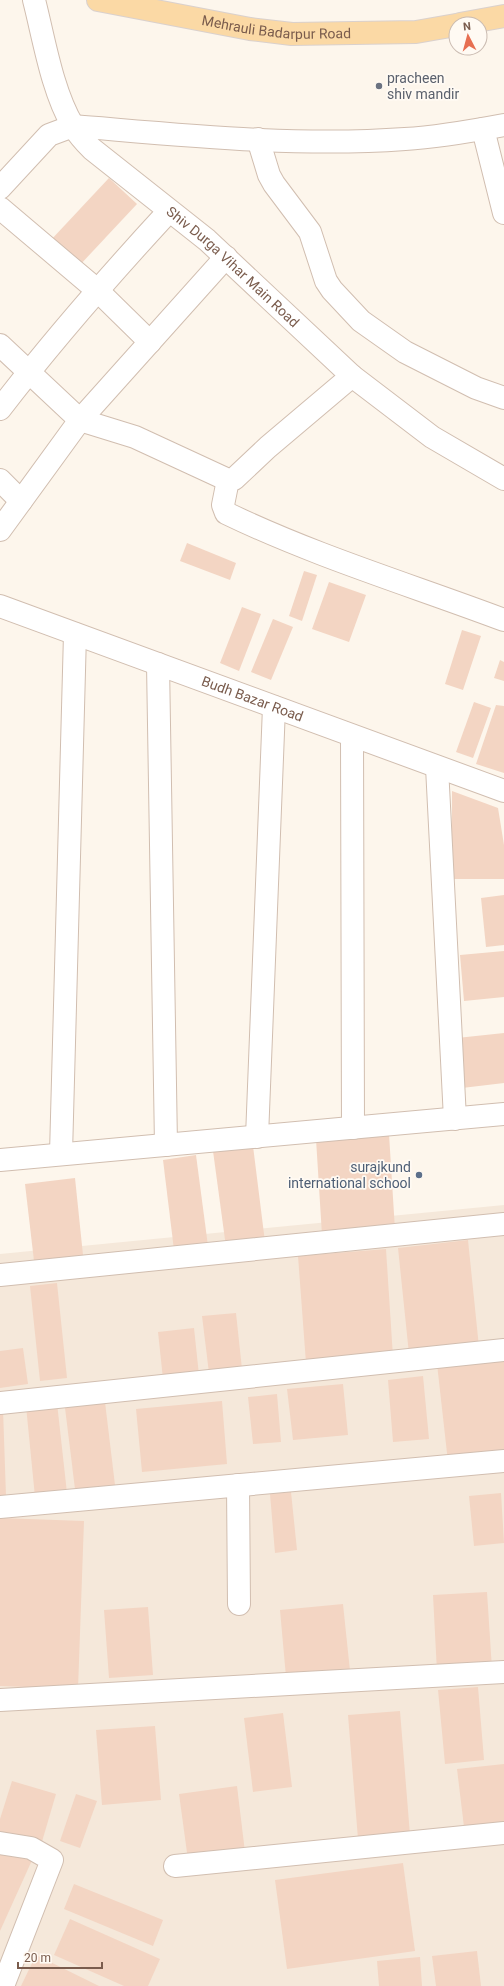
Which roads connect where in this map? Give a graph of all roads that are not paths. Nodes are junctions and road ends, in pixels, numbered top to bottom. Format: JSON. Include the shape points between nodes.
{"nodes":[{"id":1,"x":34,"y":0,"type":"edge"},
{"id":2,"x":98,"y":0,"type":"edge"},
{"id":3,"x":504,"y":16,"type":"edge"},
{"id":4,"x":488,"y":19,"type":"edge"},
{"id":5,"x":448,"y":26,"type":"edge"},
{"id":6,"x":504,"y":125,"type":"edge"},
{"id":7,"x":73,"y":126,"type":"junction"},
{"id":8,"x":483,"y":129,"type":"junction"},
{"id":9,"x":258,"y":139,"type":"junction"},
{"id":10,"x":0,"y":188,"type":"edge"},
{"id":11,"x":0,"y":208,"type":"edge"},
{"id":12,"x":169,"y":211,"type":"junction"},
{"id":13,"x":504,"y":213,"type":"edge"},
{"id":14,"x":226,"y":257,"type":"junction"},
{"id":15,"x":97,"y":290,"type":"junction"},
{"id":16,"x":150,"y":342,"type":"junction"},
{"id":17,"x":0,"y":345,"type":"edge"},
{"id":18,"x":28,"y":372,"type":"junction"},
{"id":19,"x":352,"y":376,"type":"junction"},
{"id":20,"x":504,"y":398,"type":"edge"},
{"id":21,"x":0,"y":409,"type":"edge"},
{"id":22,"x":80,"y":420,"type":"junction"},
{"id":23,"x":504,"y":479,"type":"edge"},
{"id":24,"x":0,"y":480,"type":"edge"},
{"id":25,"x":228,"y":480,"type":"junction"},
{"id":26,"x":21,"y":501,"type":"junction"},
{"id":27,"x":0,"y":530,"type":"edge"},
{"id":28,"x":0,"y":606,"type":"edge"},
{"id":29,"x":504,"y":620,"type":"edge"},
{"id":30,"x":76,"y":634,"type":"junction"},
{"id":31,"x":158,"y":664,"type":"junction"},
{"id":32,"x":274,"y":707,"type":"junction"},
{"id":33,"x":352,"y":736,"type":"junction"},
{"id":34,"x":437,"y":767,"type":"junction"},
{"id":35,"x":504,"y":791,"type":"edge"},
{"id":36,"x":504,"y":1114,"type":"edge"},
{"id":37,"x":454,"y":1119,"type":"junction"},
{"id":38,"x":353,"y":1128,"type":"junction"},
{"id":39,"x":257,"y":1137,"type":"junction"},
{"id":40,"x":166,"y":1145,"type":"junction"},
{"id":41,"x":61,"y":1154,"type":"junction"},
{"id":42,"x":0,"y":1160,"type":"edge"},
{"id":43,"x":504,"y":1224,"type":"edge"},
{"id":44,"x":0,"y":1275,"type":"edge"},
{"id":45,"x":504,"y":1350,"type":"edge"},
{"id":46,"x":0,"y":1403,"type":"edge"},
{"id":47,"x":504,"y":1461,"type":"edge"},
{"id":48,"x":238,"y":1485,"type":"junction"},
{"id":49,"x":0,"y":1507,"type":"edge"},
{"id":50,"x":239,"y":1604,"type":"dead end"},
{"id":51,"x":504,"y":1672,"type":"edge"},
{"id":52,"x":0,"y":1700,"type":"edge"},
{"id":53,"x":504,"y":1833,"type":"edge"},
{"id":54,"x":0,"y":1843,"type":"edge"},
{"id":55,"x":175,"y":1866,"type":"dead end"},
{"id":56,"x":3,"y":1986,"type":"edge"}],
"edges":[{"from":1,"to":7,"type":"street","name":"Shiv Durga Vihar Main Road","via":[[52,71]]},
{"from":2,"to":5,"type":"main road","name":"Mehrauli Badarpur Road","via":[[250,29],[292,34],[416,32]]},
{"from":3,"to":4,"type":"main road"},
{"from":6,"to":8,"type":"street"},
{"from":7,"to":9,"type":"street"},
{"from":7,"to":10,"type":"street","via":[[49,135]]},
{"from":7,"to":12,"type":"street","name":"Shiv Durga Vihar Main Road","via":[[92,149]]},
{"from":8,"to":9,"type":"street","via":[[406,139],[347,142]]},
{"from":8,"to":13,"type":"street"},
{"from":9,"to":20,"type":"street","via":[[274,184],[310,232],[326,281],[361,321],[405,352],[476,388]]},
{"from":11,"to":15,"type":"street"},
{"from":12,"to":14,"type":"street","name":"Shiv Durga Vihar Main Road"},
{"from":12,"to":15,"type":"street"},
{"from":14,"to":16,"type":"street"},
{"from":14,"to":19,"type":"street","name":"Shiv Durga Vihar Main Road"},
{"from":15,"to":16,"type":"street"},
{"from":15,"to":18,"type":"street"},
{"from":16,"to":22,"type":"street"},
{"from":17,"to":18,"type":"street"},
{"from":18,"to":21,"type":"street"},
{"from":18,"to":22,"type":"street"},
{"from":19,"to":23,"type":"street","name":"Shiv Durga Vihar Main Road","via":[[432,437]]},
{"from":19,"to":25,"type":"street","via":[[268,447],[238,476]]},
{"from":22,"to":25,"type":"street","via":[[136,437]]},
{"from":22,"to":26,"type":"street"},
{"from":24,"to":26,"type":"street"},
{"from":25,"to":29,"type":"street","via":[[223,505],[226,513],[260,529]]},
{"from":26,"to":27,"type":"street"},
{"from":28,"to":30,"type":"street","name":"Budh Bazar Road"},
{"from":30,"to":31,"type":"street","name":"Budh Bazar Road"},
{"from":30,"to":41,"type":"street"},
{"from":31,"to":32,"type":"street","name":"Budh Bazar Road"},
{"from":31,"to":40,"type":"street"},
{"from":32,"to":33,"type":"street","name":"Budh Bazar Road"},
{"from":32,"to":39,"type":"street"},
{"from":33,"to":34,"type":"street","name":"Budh Bazar Road"},
{"from":33,"to":38,"type":"street"},
{"from":34,"to":35,"type":"street","name":"Budh Bazar Road"},
{"from":34,"to":37,"type":"street"},
{"from":36,"to":37,"type":"street"},
{"from":37,"to":38,"type":"street"},
{"from":38,"to":39,"type":"street"},
{"from":39,"to":40,"type":"street"},
{"from":40,"to":41,"type":"street"},
{"from":41,"to":42,"type":"street"},
{"from":43,"to":44,"type":"street"},
{"from":45,"to":46,"type":"street"},
{"from":47,"to":48,"type":"street"},
{"from":48,"to":49,"type":"street"},
{"from":48,"to":50,"type":"street"},
{"from":51,"to":52,"type":"street"},
{"from":53,"to":55,"type":"street"},
{"from":54,"to":56,"type":"street","via":[[31,1848],[52,1860]]}]}
